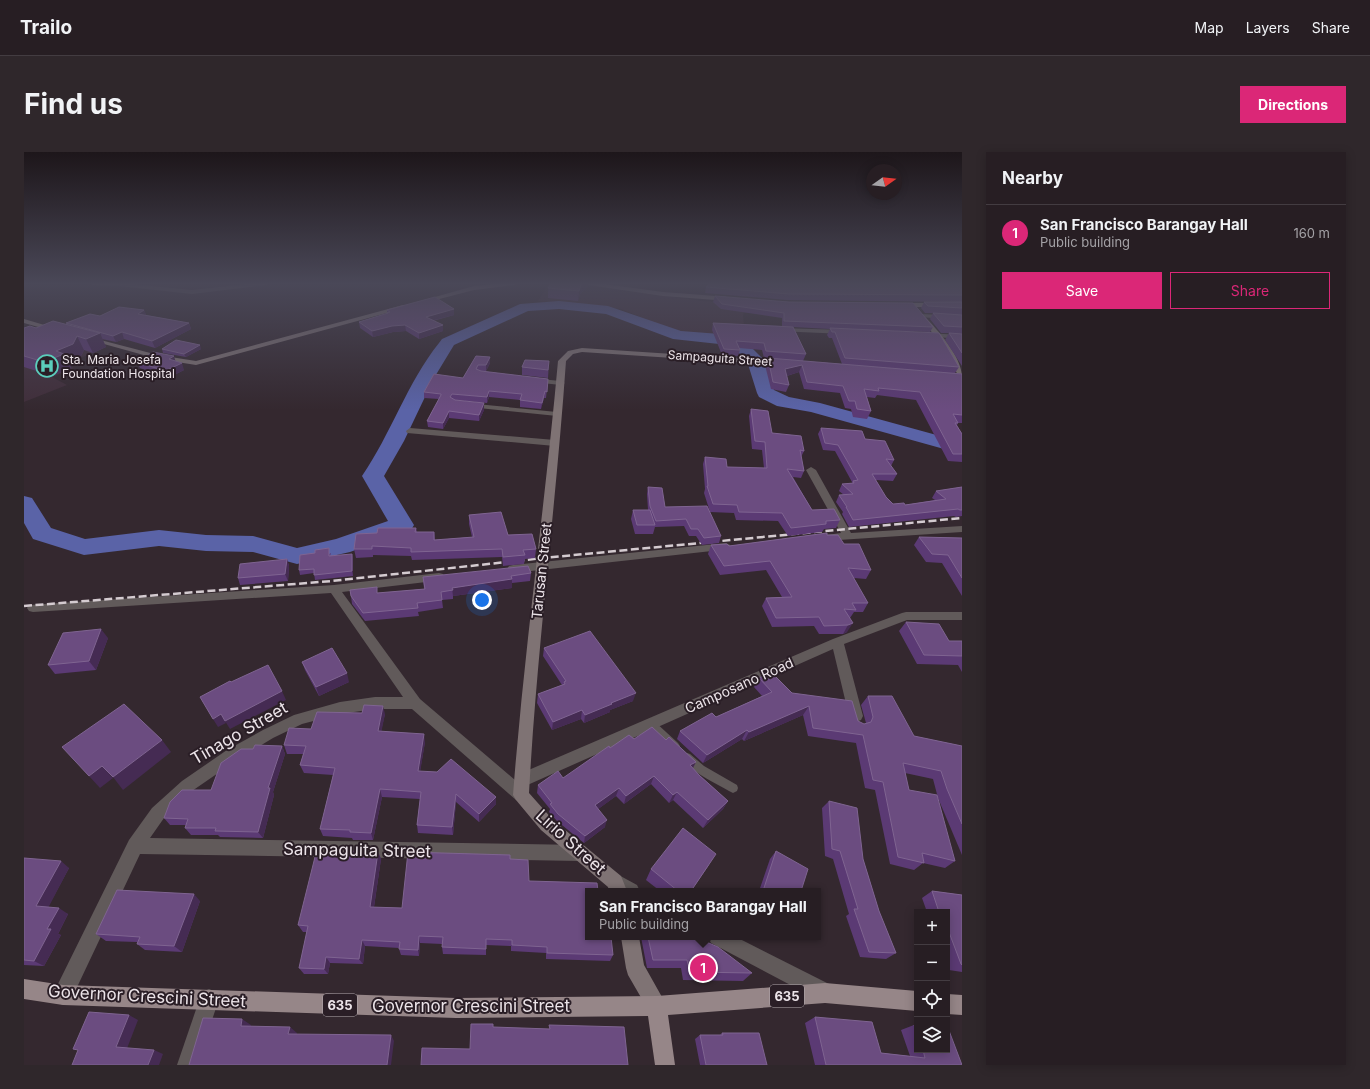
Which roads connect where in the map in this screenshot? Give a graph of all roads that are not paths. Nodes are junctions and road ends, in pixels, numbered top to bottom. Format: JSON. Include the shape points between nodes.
{"nodes":[{"id":1,"x":39,"y":326,"type":"edge"},
{"id":2,"x":334,"y":326,"type":"edge"},
{"id":3,"x":930,"y":326,"type":"edge"},
{"id":4,"x":774,"y":330,"type":"edge"},
{"id":5,"x":54,"y":331,"type":"edge"},
{"id":6,"x":852,"y":333,"type":"edge"},
{"id":7,"x":914,"y":335,"type":"edge"},
{"id":8,"x":938,"y":335,"type":"junction"},
{"id":9,"x":82,"y":337,"type":"edge"},
{"id":10,"x":962,"y":337,"type":"edge"},
{"id":11,"x":573,"y":351,"type":"joint"},
{"id":12,"x":788,"y":363,"type":"edge"},
{"id":13,"x":962,"y":374,"type":"edge"},
{"id":14,"x":521,"y":379,"type":"edge"},
{"id":15,"x":561,"y":383,"type":"junction"},
{"id":16,"x":464,"y":404,"type":"edge"},
{"id":17,"x":557,"y":414,"type":"junction"},
{"id":18,"x":410,"y":430,"type":"dead end"},
{"id":19,"x":555,"y":443,"type":"junction"},
{"id":20,"x":811,"y":470,"type":"dead end"},
{"id":21,"x":962,"y":529,"type":"edge"},
{"id":22,"x":847,"y":535,"type":"junction"},
{"id":23,"x":816,"y":538,"type":"edge"},
{"id":24,"x":737,"y":546,"type":"edge"},
{"id":25,"x":541,"y":566,"type":"junction"},
{"id":26,"x":501,"y":570,"type":"edge"},
{"id":27,"x":453,"y":576,"type":"edge"},
{"id":28,"x":334,"y":589,"type":"junction"},
{"id":29,"x":32,"y":608,"type":"dead end"},
{"id":30,"x":962,"y":616,"type":"edge"},
{"id":31,"x":837,"y":642,"type":"junction"},
{"id":32,"x":415,"y":703,"type":"junction"},
{"id":33,"x":651,"y":724,"type":"junction"},
{"id":34,"x":858,"y":725,"type":"edge"},
{"id":35,"x":521,"y":787,"type":"junction"},
{"id":36,"x":733,"y":788,"type":"dead end"},
{"id":37,"x":135,"y":846,"type":"junction"},
{"id":38,"x":580,"y":853,"type":"junction"},
{"id":39,"x":617,"y":886,"type":"edge"},
{"id":40,"x":630,"y":940,"type":"edge"},
{"id":41,"x":723,"y":940,"type":"edge"},
{"id":42,"x":24,"y":989,"type":"edge"},
{"id":43,"x":825,"y":993,"type":"junction"},
{"id":44,"x":63,"y":995,"type":"junction"},
{"id":45,"x":209,"y":999,"type":"junction"},
{"id":46,"x":914,"y":1001,"type":"edge"},
{"id":47,"x":950,"y":1004,"type":"edge"},
{"id":48,"x":962,"y":1005,"type":"edge"},
{"id":49,"x":657,"y":1006,"type":"junction"},
{"id":50,"x":187,"y":1065,"type":"edge"},
{"id":51,"x":665,"y":1065,"type":"edge"}],
"edges":[{"from":1,"to":5,"type":"street"},
{"from":2,"to":9,"type":"street","via":[[196,363],[158,357]]},
{"from":3,"to":8,"type":"street"},
{"from":4,"to":6,"type":"street"},
{"from":7,"to":8,"type":"street"},
{"from":8,"to":10,"type":"street"},
{"from":8,"to":13,"type":"street"},
{"from":11,"to":12,"type":"street","name":"Sampaguita Street"},
{"from":11,"to":15,"type":"street","name":"Tarusan Street","via":[[562,361]]},
{"from":14,"to":15,"type":"street"},
{"from":15,"to":17,"type":"street","name":"Tarusan Street"},
{"from":16,"to":17,"type":"street"},
{"from":17,"to":19,"type":"street","name":"Tarusan Street"},
{"from":18,"to":19,"type":"street"},
{"from":19,"to":25,"type":"street","name":"Tarusan Street"},
{"from":20,"to":22,"type":"street"},
{"from":21,"to":22,"type":"street"},
{"from":22,"to":23,"type":"street"},
{"from":24,"to":25,"type":"street"},
{"from":25,"to":26,"type":"street"},
{"from":25,"to":35,"type":"street","name":"Tarusan Street"},
{"from":27,"to":28,"type":"street"},
{"from":28,"to":29,"type":"street"},
{"from":28,"to":32,"type":"street"},
{"from":30,"to":31,"type":"street","name":"Camposano Road","via":[[906,616]]},
{"from":31,"to":33,"type":"street","name":"Camposano Road"},
{"from":31,"to":34,"type":"street"},
{"from":32,"to":35,"type":"street"},
{"from":32,"to":37,"type":"street","name":"Tinago Street","via":[[375,703],[340,708],[299,719],[268,734],[187,786],[158,813]]},
{"from":33,"to":35,"type":"street","name":"Camposano Road"},
{"from":33,"to":36,"type":"lane","via":[[700,769]]},
{"from":35,"to":38,"type":"street","name":"Lirio Street","via":[[547,824]]},
{"from":37,"to":38,"type":"street","name":"Sampaguita Street"},
{"from":37,"to":44,"type":"street","name":"Tinago Street"},
{"from":38,"to":39,"type":"street","name":"Lirio Street"},
{"from":40,"to":49,"type":"street","via":[[635,968]]},
{"from":41,"to":43,"type":"street"},
{"from":42,"to":44,"type":"main road","name":"Governor Crescini Street","number":"635"},
{"from":43,"to":46,"type":"main road","name":"Governor Crescini Street","number":"635"},
{"from":43,"to":49,"type":"main road","name":"Governor Crescini Street","number":"635"},
{"from":44,"to":45,"type":"main road","name":"Governor Crescini Street","number":"635"},
{"from":45,"to":49,"type":"main road","name":"Governor Crescini Street","number":"635","via":[[456,1008]]},
{"from":45,"to":50,"type":"street"},
{"from":47,"to":48,"type":"main road"},
{"from":49,"to":51,"type":"main road"}]}
